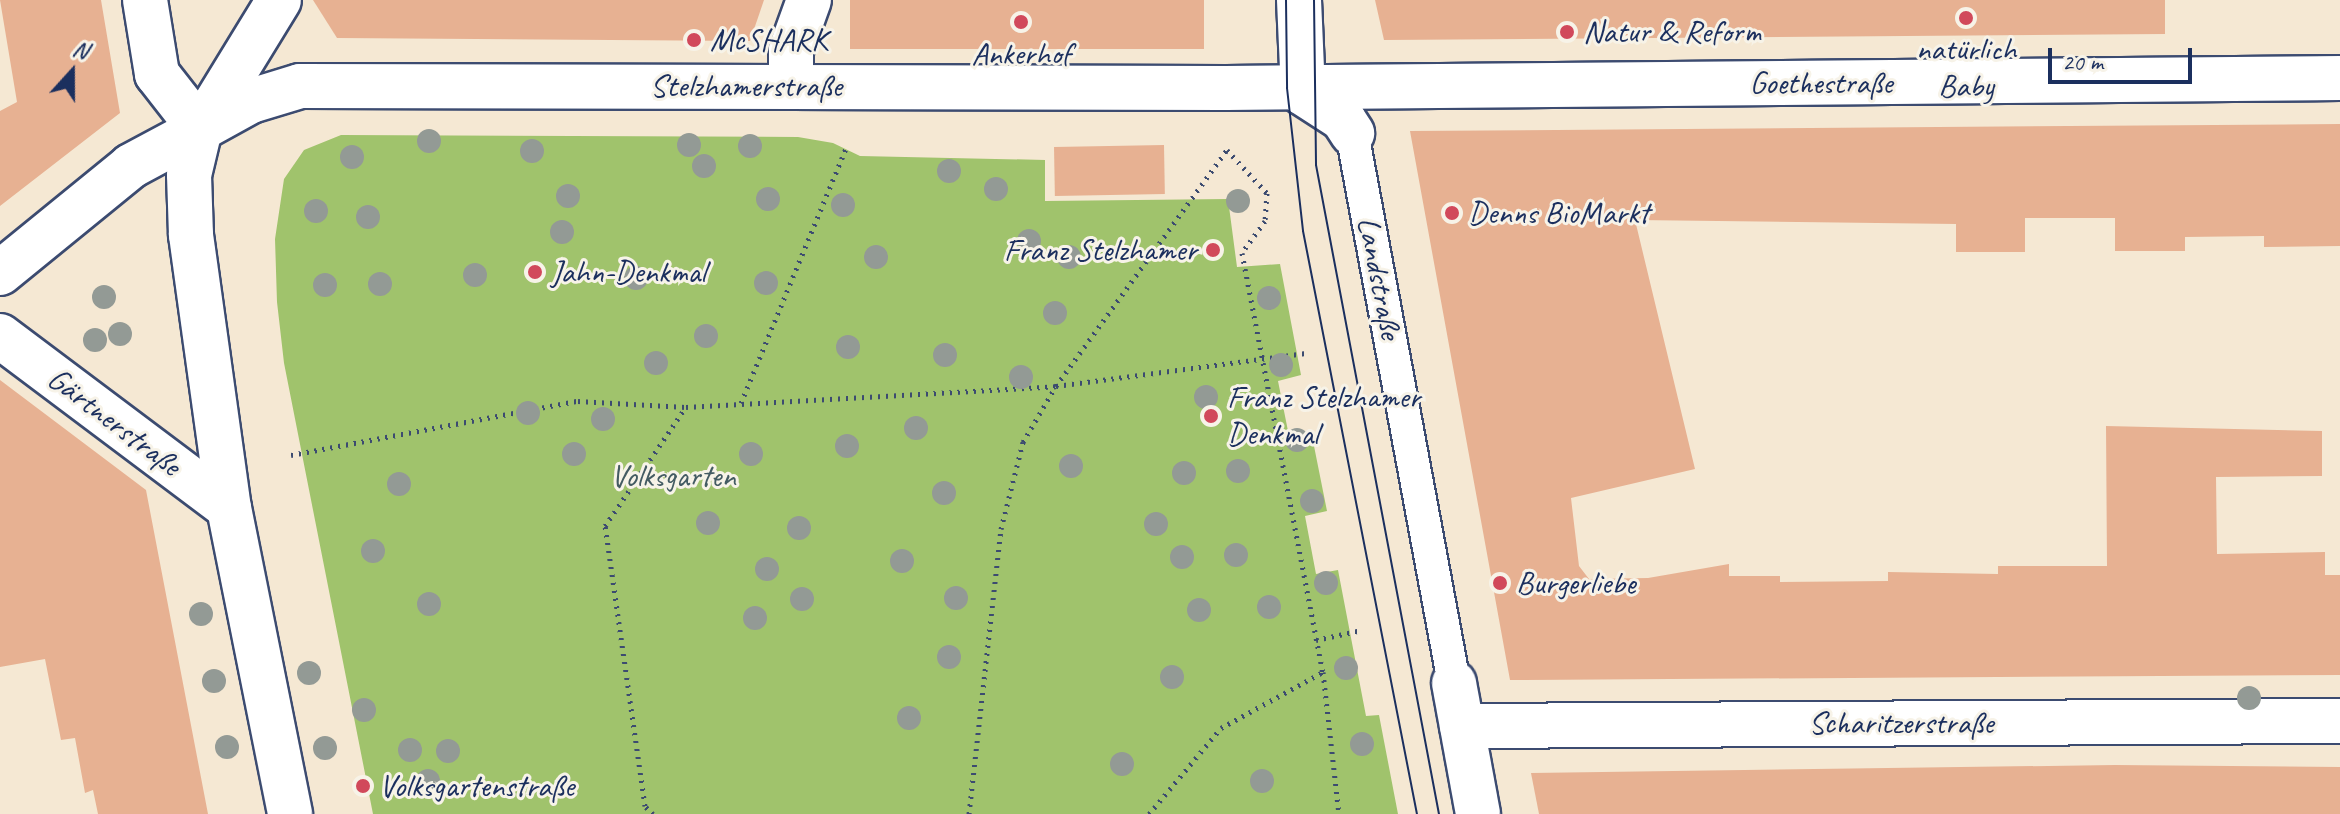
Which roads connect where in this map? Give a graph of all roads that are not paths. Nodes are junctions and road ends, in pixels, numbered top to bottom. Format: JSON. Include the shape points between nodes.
{"nodes":[{"id":1,"x":145,"y":0,"type":"edge"},
{"id":2,"x":279,"y":0,"type":"edge"},
{"id":3,"x":809,"y":0,"type":"edge"},
{"id":4,"x":1299,"y":0,"type":"edge"},
{"id":5,"x":2340,"y":78,"type":"edge"},
{"id":6,"x":791,"y":86,"type":"junction"},
{"id":7,"x":1301,"y":87,"type":"junction"},
{"id":8,"x":200,"y":129,"type":"junction"},
{"id":9,"x":1352,"y":133,"type":"joint"},
{"id":10,"x":0,"y":273,"type":"edge"},
{"id":11,"x":0,"y":336,"type":"edge"},
{"id":12,"x":229,"y":508,"type":"junction"},
{"id":13,"x":1454,"y":683,"type":"joint"},
{"id":14,"x":2340,"y":721,"type":"edge"},
{"id":15,"x":1462,"y":726,"type":"junction"},
{"id":16,"x":290,"y":814,"type":"edge"},
{"id":17,"x":1478,"y":814,"type":"edge"}],
"edges":[{"from":1,"to":8,"type":"street","via":[[157,74]]},
{"from":2,"to":8,"type":"street"},
{"from":3,"to":6,"type":"street","via":[[791,50]]},
{"from":4,"to":7,"type":"street"},
{"from":5,"to":7,"type":"street","name":"Goethestraße"},
{"from":6,"to":7,"type":"street","name":"Stelzhamerstraße"},
{"from":6,"to":8,"type":"street","name":"Stelzhamerstraße","via":[[300,86],[251,101]]},
{"from":7,"to":9,"type":"street","name":"Landstraße","via":[[1343,119]]},
{"from":8,"to":10,"type":"street","via":[[131,166]]},
{"from":8,"to":12,"type":"street","via":[[189,175],[189,218]]},
{"from":9,"to":13,"type":"street","name":"Landstraße"},
{"from":11,"to":12,"type":"street","name":"Gärtnerstraße"},
{"from":12,"to":16,"type":"street"},
{"from":13,"to":15,"type":"street","name":"Landstraße"},
{"from":14,"to":15,"type":"street","name":"Scharitzerstraße"},
{"from":15,"to":17,"type":"street","name":"Landstraße"}]}
